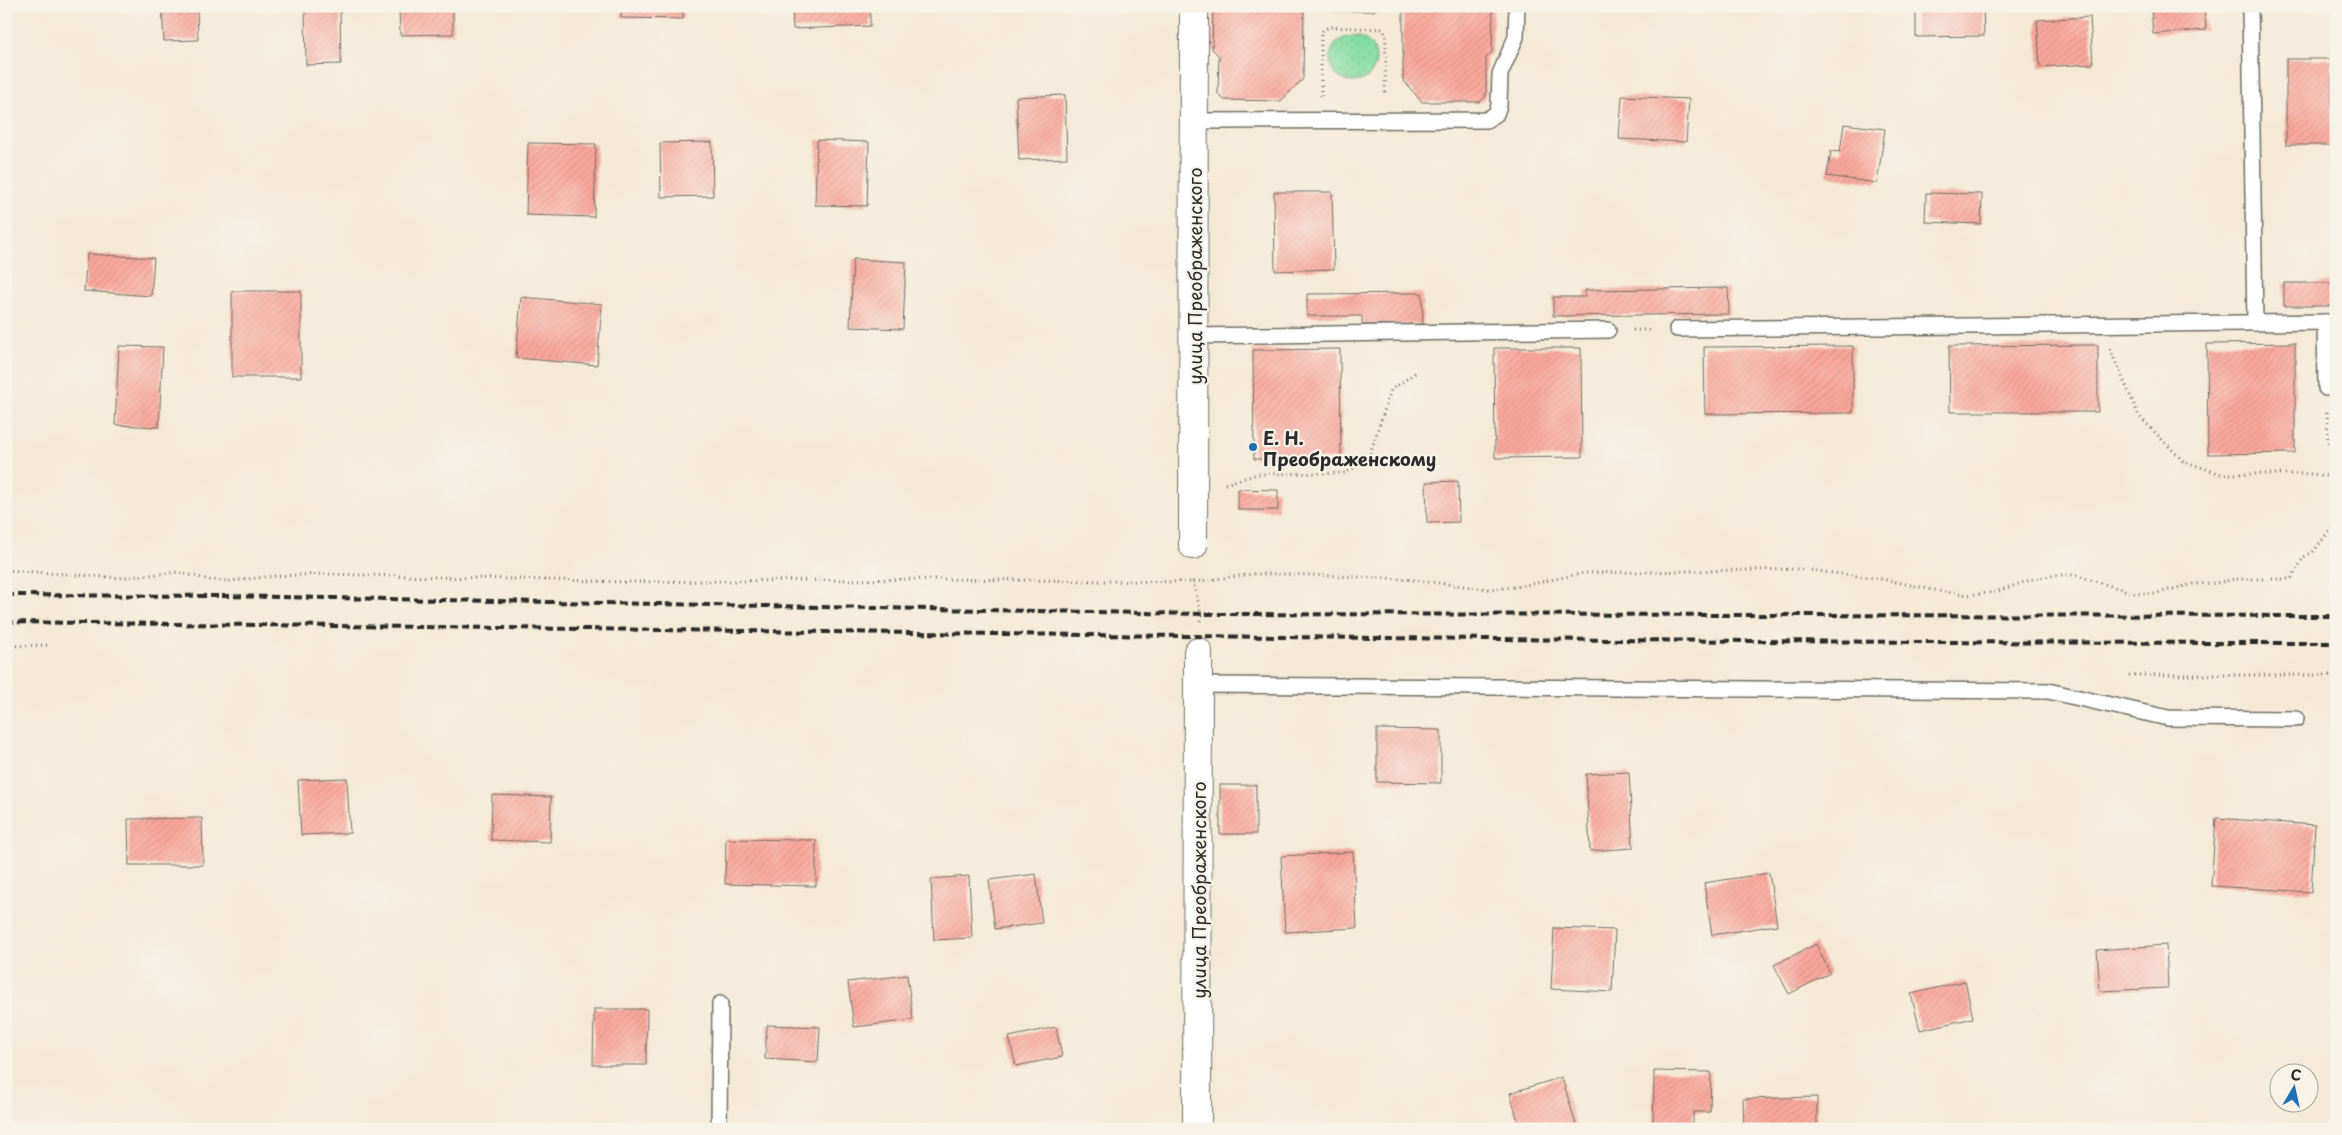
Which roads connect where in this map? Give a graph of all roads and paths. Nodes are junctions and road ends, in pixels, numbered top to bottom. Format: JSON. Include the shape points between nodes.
{"nodes":[{"id":1,"x":1194,"y":6,"type":"edge"},
{"id":2,"x":1517,"y":6,"type":"edge"},
{"id":3,"x":2250,"y":6,"type":"edge"},
{"id":4,"x":1321,"y":88,"type":"dead end"},
{"id":5,"x":1385,"y":89,"type":"dead end"},
{"id":6,"x":1195,"y":121,"type":"junction"},
{"id":7,"x":2330,"y":322,"type":"edge"},
{"id":8,"x":2254,"y":323,"type":"junction"},
{"id":9,"x":2088,"y":324,"type":"junction"},
{"id":10,"x":1677,"y":329,"type":"joint"},
{"id":11,"x":1608,"y":330,"type":"joint"},
{"id":12,"x":1194,"y":336,"type":"junction"},
{"id":13,"x":1418,"y":371,"type":"dead end"},
{"id":14,"x":2326,"y":388,"type":"joint"},
{"id":15,"x":2336,"y":455,"type":"edge"},
{"id":16,"x":2336,"y":477,"type":"edge"},
{"id":17,"x":1193,"y":501,"type":"junction"},
{"id":18,"x":2336,"y":522,"type":"edge"},
{"id":19,"x":1193,"y":545,"type":"joint"},
{"id":20,"x":6,"y":570,"type":"edge"},
{"id":21,"x":1192,"y":582,"type":"junction"},
{"id":22,"x":51,"y":645,"type":"dead end"},
{"id":23,"x":6,"y":646,"type":"edge"},
{"id":24,"x":1198,"y":652,"type":"joint"},
{"id":25,"x":2129,"y":675,"type":"dead end"},
{"id":26,"x":2336,"y":675,"type":"edge"},
{"id":27,"x":1198,"y":686,"type":"junction"},
{"id":28,"x":2296,"y":718,"type":"dead end"},
{"id":29,"x":720,"y":1004,"type":"dead end"},
{"id":30,"x":718,"y":1129,"type":"edge"},
{"id":31,"x":1197,"y":1129,"type":"edge"}],
"edges":[{"from":1,"to":6,"type":"street","name":"улица Преображенского"},
{"from":2,"to":6,"type":"lane","via":[[1516,37],[1500,74],[1499,105],[1496,114],[1486,120]]},
{"from":3,"to":8,"type":"lane"},
{"from":4,"to":5,"type":"path","via":[[1321,35],[1324,30],[1329,27],[1378,27],[1386,35]]},
{"from":6,"to":12,"type":"street","name":"улица Преображенского"},
{"from":7,"to":8,"type":"lane"},
{"from":7,"to":14,"type":"lane"},
{"from":8,"to":9,"type":"lane"},
{"from":9,"to":10,"type":"lane"},
{"from":9,"to":16,"type":"path","via":[[2106,340],[2139,416],[2183,460],[2222,474]]},
{"from":10,"to":11,"type":"path"},
{"from":11,"to":12,"type":"lane"},
{"from":12,"to":17,"type":"street","name":"улица Преображенского"},
{"from":13,"to":17,"type":"path","via":[[1391,390],[1368,460],[1345,473],[1258,474],[1233,480]]},
{"from":14,"to":15,"type":"path","via":[[2328,441]]},
{"from":17,"to":19,"type":"street","name":"улица Преображенского"},
{"from":18,"to":21,"type":"path","via":[[2313,552],[2304,557],[2291,579],[2235,579],[2192,584],[2154,594],[2134,593],[2075,575],[2056,575],[1995,592],[1968,595],[1882,579],[1800,569],[1584,573],[1516,587],[1487,589],[1406,579],[1285,574],[1254,574]]},
{"from":19,"to":21,"type":"path"},
{"from":20,"to":21,"type":"path","via":[[120,578],[178,572],[230,581],[325,574],[628,582],[1066,579]]},
{"from":21,"to":24,"type":"path","via":[[1202,614],[1197,635]]},
{"from":22,"to":23,"type":"path"},
{"from":24,"to":27,"type":"street","name":"улица Преображенского"},
{"from":25,"to":26,"type":"path"},
{"from":27,"to":28,"type":"lane","via":[[2048,691],[2168,718]]},
{"from":27,"to":31,"type":"street","name":"улица Преображенского"},
{"from":29,"to":30,"type":"lane"}]}
